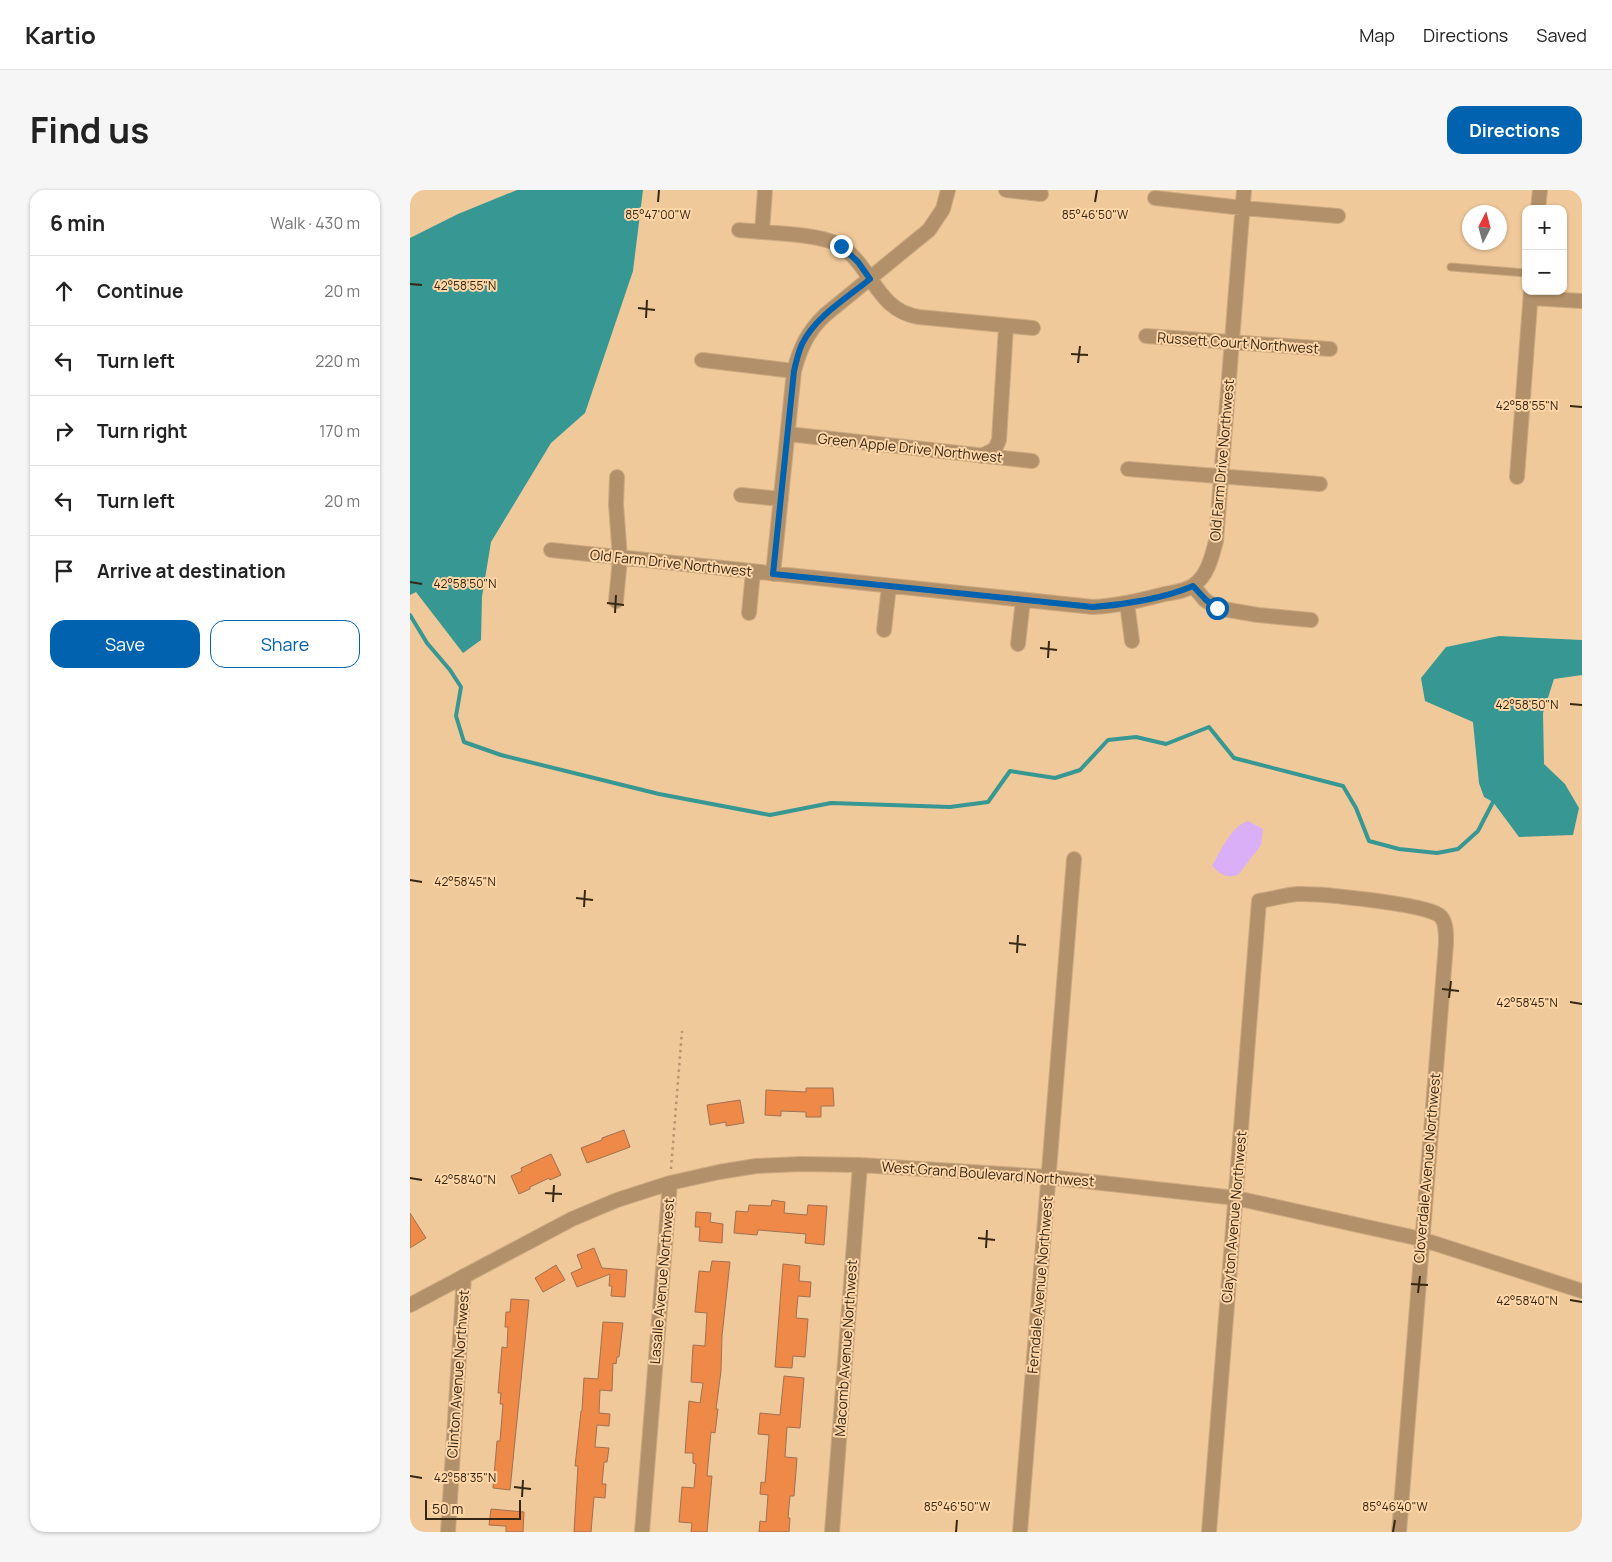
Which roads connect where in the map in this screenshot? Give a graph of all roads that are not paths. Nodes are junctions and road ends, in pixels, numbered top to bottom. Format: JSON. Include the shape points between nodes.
{"nodes":[{"id":1,"x":765,"y":190,"type":"edge"},
{"id":2,"x":948,"y":190,"type":"edge"},
{"id":3,"x":1006,"y":190,"type":"edge"},
{"id":4,"x":1244,"y":190,"type":"edge"},
{"id":5,"x":1540,"y":190,"type":"edge"},
{"id":6,"x":1041,"y":194,"type":"dead end"},
{"id":7,"x":1155,"y":198,"type":"dead end"},
{"id":8,"x":1538,"y":205,"type":"edge"},
{"id":9,"x":1243,"y":208,"type":"junction"},
{"id":10,"x":1338,"y":216,"type":"dead end"},
{"id":11,"x":739,"y":230,"type":"dead end"},
{"id":12,"x":762,"y":232,"type":"junction"},
{"id":13,"x":1451,"y":267,"type":"dead end"},
{"id":14,"x":1522,"y":273,"type":"edge"},
{"id":15,"x":870,"y":279,"type":"junction"},
{"id":16,"x":1531,"y":295,"type":"edge"},
{"id":17,"x":1538,"y":295,"type":"edge"},
{"id":18,"x":1582,"y":301,"type":"edge"},
{"id":19,"x":1006,"y":327,"type":"junction"},
{"id":20,"x":1033,"y":328,"type":"dead end"},
{"id":21,"x":1146,"y":336,"type":"dead end"},
{"id":22,"x":1232,"y":343,"type":"junction"},
{"id":23,"x":1330,"y":349,"type":"dead end"},
{"id":24,"x":702,"y":360,"type":"dead end"},
{"id":25,"x":794,"y":371,"type":"junction"},
{"id":26,"x":788,"y":434,"type":"junction"},
{"id":27,"x":982,"y":456,"type":"junction"},
{"id":28,"x":1032,"y":461,"type":"dead end"},
{"id":29,"x":1128,"y":469,"type":"dead end"},
{"id":30,"x":1221,"y":476,"type":"junction"},
{"id":31,"x":617,"y":477,"type":"dead end"},
{"id":32,"x":1517,"y":477,"type":"dead end"},
{"id":33,"x":1320,"y":484,"type":"dead end"},
{"id":34,"x":741,"y":495,"type":"dead end"},
{"id":35,"x":781,"y":499,"type":"junction"},
{"id":36,"x":551,"y":550,"type":"dead end"},
{"id":37,"x":620,"y":558,"type":"junction"},
{"id":38,"x":753,"y":572,"type":"junction"},
{"id":39,"x":773,"y":574,"type":"junction"},
{"id":40,"x":889,"y":586,"type":"junction"},
{"id":41,"x":1193,"y":586,"type":"junction"},
{"id":42,"x":1023,"y":600,"type":"junction"},
{"id":43,"x":616,"y":601,"type":"dead end"},
{"id":44,"x":1127,"y":604,"type":"junction"},
{"id":45,"x":750,"y":613,"type":"dead end"},
{"id":46,"x":1311,"y":620,"type":"dead end"},
{"id":47,"x":884,"y":630,"type":"dead end"},
{"id":48,"x":1132,"y":641,"type":"dead end"},
{"id":49,"x":1018,"y":644,"type":"dead end"},
{"id":50,"x":1074,"y":860,"type":"dead end"},
{"id":51,"x":1259,"y":901,"type":"joint"},
{"id":52,"x":860,"y":1165,"type":"junction"},
{"id":53,"x":1048,"y":1177,"type":"junction"},
{"id":54,"x":670,"y":1183,"type":"junction"},
{"id":55,"x":1236,"y":1198,"type":"junction"},
{"id":56,"x":1421,"y":1239,"type":"junction"},
{"id":57,"x":464,"y":1276,"type":"junction"},
{"id":58,"x":1582,"y":1291,"type":"edge"},
{"id":59,"x":410,"y":1305,"type":"edge"},
{"id":60,"x":448,"y":1532,"type":"edge"},
{"id":61,"x":642,"y":1532,"type":"edge"},
{"id":62,"x":832,"y":1532,"type":"edge"},
{"id":63,"x":1020,"y":1532,"type":"edge"},
{"id":64,"x":1209,"y":1532,"type":"edge"},
{"id":65,"x":1399,"y":1532,"type":"edge"}],
"edges":[{"from":1,"to":12,"type":"street"},
{"from":2,"to":15,"type":"street","via":[[943,209],[929,230]]},
{"from":3,"to":6,"type":"street"},
{"from":4,"to":9,"type":"street","name":"Old Farm Drive Northwest"},
{"from":5,"to":8,"type":"street"},
{"from":7,"to":9,"type":"street"},
{"from":9,"to":10,"type":"street"},
{"from":9,"to":22,"type":"street","name":"Old Farm Drive Northwest"},
{"from":11,"to":12,"type":"street"},
{"from":12,"to":15,"type":"street","via":[[813,237],[835,243],[853,256]]},
{"from":13,"to":14,"type":"lane"},
{"from":15,"to":19,"type":"street","via":[[892,307],[903,314]]},
{"from":15,"to":25,"type":"street","via":[[813,327],[802,345]]},
{"from":16,"to":32,"type":"street"},
{"from":17,"to":18,"type":"street"},
{"from":19,"to":20,"type":"street"},
{"from":19,"to":27,"type":"street","via":[[999,440],[995,449]]},
{"from":21,"to":22,"type":"street","name":"Russett Court Northwest"},
{"from":22,"to":23,"type":"street","name":"Russett Court Northwest"},
{"from":22,"to":30,"type":"street","name":"Old Farm Drive Northwest"},
{"from":24,"to":25,"type":"street"},
{"from":25,"to":26,"type":"street"},
{"from":26,"to":27,"type":"street","name":"Green Apple Drive Northwest"},
{"from":26,"to":35,"type":"street"},
{"from":27,"to":28,"type":"street","name":"Green Apple Drive Northwest"},
{"from":29,"to":30,"type":"street"},
{"from":30,"to":33,"type":"street"},
{"from":30,"to":41,"type":"street","name":"Old Farm Drive Northwest","via":[[1213,552],[1204,574]]},
{"from":31,"to":37,"type":"street"},
{"from":34,"to":35,"type":"street"},
{"from":35,"to":39,"type":"street"},
{"from":36,"to":37,"type":"street","name":"Old Farm Drive Northwest"},
{"from":37,"to":38,"type":"street","name":"Old Farm Drive Northwest"},
{"from":37,"to":43,"type":"street"},
{"from":38,"to":39,"type":"street","name":"Old Farm Drive Northwest"},
{"from":38,"to":45,"type":"street"},
{"from":39,"to":40,"type":"street","name":"Old Farm Drive Northwest"},
{"from":40,"to":42,"type":"street","name":"Old Farm Drive Northwest"},
{"from":40,"to":47,"type":"street"},
{"from":41,"to":44,"type":"street","name":"Old Farm Drive Northwest"},
{"from":41,"to":46,"type":"street","via":[[1217,608]]},
{"from":42,"to":44,"type":"street","name":"Old Farm Drive Northwest","via":[[1093,607]]},
{"from":42,"to":49,"type":"street"},
{"from":44,"to":48,"type":"street"},
{"from":50,"to":53,"type":"street","name":"Ferndale Avenue Northwest"},
{"from":51,"to":55,"type":"street","name":"Clayton Avenue Northwest"},
{"from":51,"to":56,"type":"street","name":"Cloverdale Avenue Northwest","via":[[1296,894],[1325,895],[1422,908],[1440,916],[1446,928]]},
{"from":52,"to":53,"type":"street","name":"West Grand Boulevard Northwest"},
{"from":52,"to":54,"type":"street","name":"West Grand Boulevard Northwest","via":[[756,1166]]},
{"from":52,"to":62,"type":"street","name":"Macomb Avenue Northwest"},
{"from":53,"to":55,"type":"street","name":"West Grand Boulevard Northwest"},
{"from":53,"to":63,"type":"street","name":"Ferndale Avenue Northwest"},
{"from":54,"to":57,"type":"street","name":"West Grand Boulevard Northwest","via":[[572,1218]]},
{"from":54,"to":61,"type":"street","name":"Lasalle Avenue Northwest"},
{"from":55,"to":56,"type":"street","name":"West Grand Boulevard Northwest"},
{"from":55,"to":64,"type":"street","name":"Clayton Avenue Northwest"},
{"from":56,"to":58,"type":"street","name":"West Grand Boulevard Northwest"},
{"from":56,"to":65,"type":"street","name":"Cloverdale Avenue Northwest"},
{"from":57,"to":59,"type":"street","name":"West Grand Boulevard Northwest"},
{"from":57,"to":60,"type":"street","name":"Clinton Avenue Northwest"}]}
